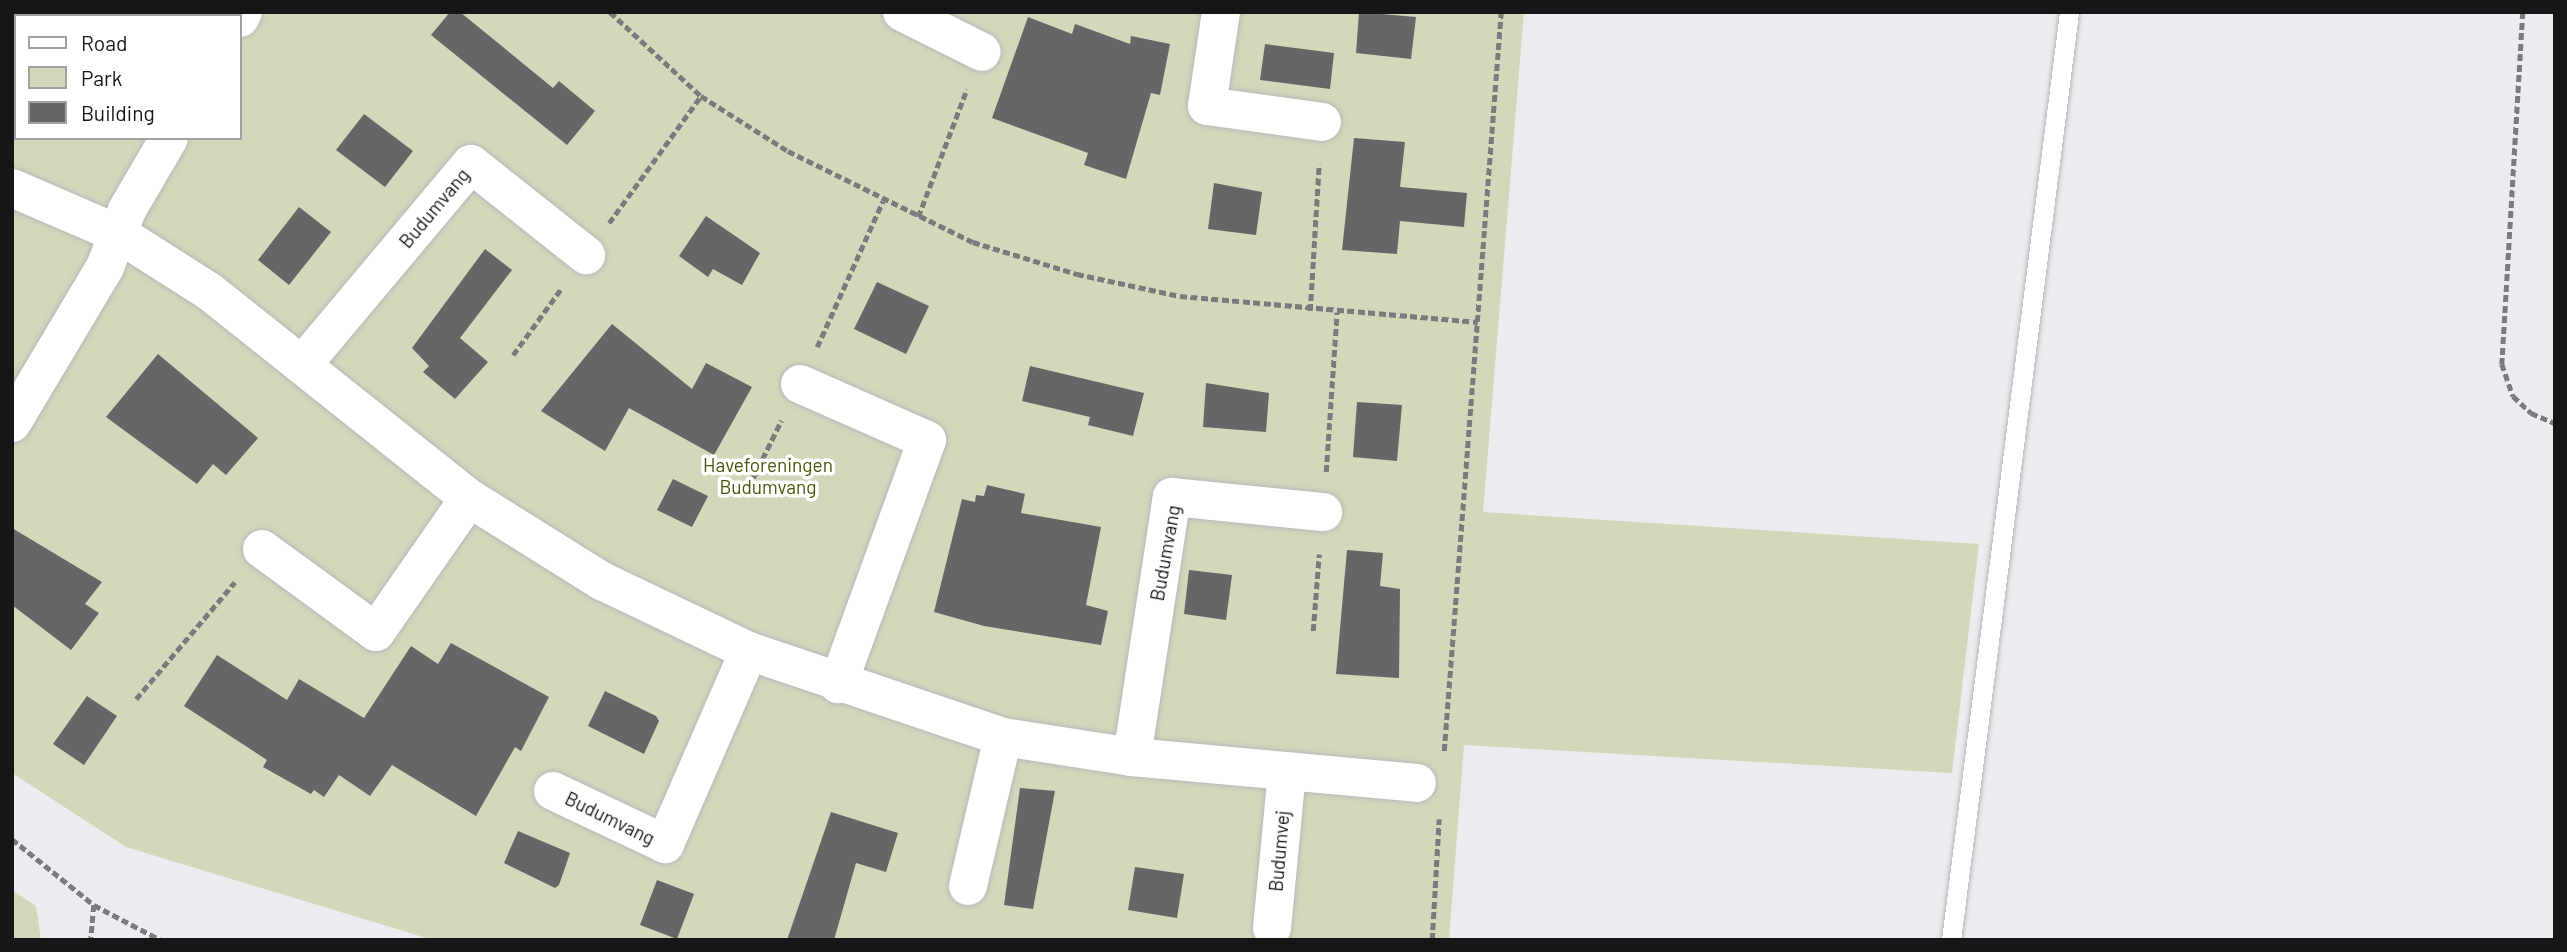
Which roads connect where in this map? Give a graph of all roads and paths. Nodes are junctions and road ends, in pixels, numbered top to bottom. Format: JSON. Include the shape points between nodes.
{"nodes":[{"id":1,"x":610,"y":12,"type":"edge"},
{"id":2,"x":902,"y":12,"type":"edge"},
{"id":3,"x":1221,"y":12,"type":"edge"},
{"id":4,"x":1501,"y":12,"type":"edge"},
{"id":5,"x":2069,"y":12,"type":"edge"},
{"id":6,"x":2523,"y":12,"type":"edge"},
{"id":7,"x":982,"y":52,"type":"joint"},
{"id":8,"x":701,"y":96,"type":"junction"},
{"id":9,"x":1322,"y":121,"type":"joint"},
{"id":10,"x":168,"y":140,"type":"edge"},
{"id":11,"x":12,"y":188,"type":"edge"},
{"id":12,"x":883,"y":201,"type":"junction"},
{"id":13,"x":918,"y":217,"type":"junction"},
{"id":14,"x":119,"y":234,"type":"junction"},
{"id":15,"x":586,"y":255,"type":"junction"},
{"id":16,"x":1310,"y":311,"type":"junction"},
{"id":17,"x":1338,"y":312,"type":"junction"},
{"id":18,"x":1478,"y":322,"type":"junction"},
{"id":19,"x":513,"y":355,"type":"dead end"},
{"id":20,"x":303,"y":364,"type":"junction"},
{"id":21,"x":800,"y":384,"type":"junction"},
{"id":22,"x":2555,"y":423,"type":"edge"},
{"id":23,"x":12,"y":424,"type":"edge"},
{"id":24,"x":753,"y":478,"type":"dead end"},
{"id":25,"x":469,"y":498,"type":"junction"},
{"id":26,"x":1323,"y":512,"type":"junction"},
{"id":27,"x":262,"y":549,"type":"joint"},
{"id":28,"x":1313,"y":631,"type":"dead end"},
{"id":29,"x":749,"y":651,"type":"junction"},
{"id":30,"x":838,"y":684,"type":"junction"},
{"id":31,"x":136,"y":699,"type":"dead end"},
{"id":32,"x":1003,"y":737,"type":"junction"},
{"id":33,"x":1132,"y":757,"type":"junction"},
{"id":34,"x":1287,"y":773,"type":"junction"},
{"id":35,"x":1434,"y":784,"type":"junction"},
{"id":36,"x":553,"y":791,"type":"dead end"},
{"id":37,"x":12,"y":839,"type":"edge"},
{"id":38,"x":968,"y":886,"type":"dead end"},
{"id":39,"x":93,"y":905,"type":"junction"},
{"id":40,"x":1272,"y":928,"type":"dead end"},
{"id":41,"x":92,"y":940,"type":"edge"},
{"id":42,"x":161,"y":940,"type":"edge"},
{"id":43,"x":1432,"y":940,"type":"edge"},
{"id":44,"x":1951,"y":940,"type":"edge"}],
"edges":[{"from":1,"to":8,"type":"path"},
{"from":2,"to":7,"type":"street"},
{"from":3,"to":9,"type":"street","via":[[1207,106]]},
{"from":4,"to":18,"type":"path"},
{"from":5,"to":44,"type":"lane"},
{"from":6,"to":22,"type":"path","via":[[2502,364],[2513,396],[2531,413]]},
{"from":7,"to":13,"type":"path"},
{"from":8,"to":12,"type":"path","via":[[788,151]]},
{"from":8,"to":15,"type":"path"},
{"from":9,"to":16,"type":"path"},
{"from":10,"to":14,"type":"street","via":[[127,210]]},
{"from":11,"to":14,"type":"street"},
{"from":12,"to":13,"type":"path"},
{"from":12,"to":21,"type":"path"},
{"from":13,"to":16,"type":"path","via":[[972,242],[1077,274],[1180,296]]},
{"from":14,"to":20,"type":"street","via":[[210,292]]},
{"from":14,"to":23,"type":"street","via":[[105,267]]},
{"from":15,"to":19,"type":"path"},
{"from":15,"to":20,"type":"street","name":"Budumvang","via":[[471,164]]},
{"from":16,"to":17,"type":"path"},
{"from":17,"to":18,"type":"path"},
{"from":17,"to":26,"type":"path"},
{"from":18,"to":35,"type":"path"},
{"from":20,"to":25,"type":"street"},
{"from":21,"to":24,"type":"path"},
{"from":21,"to":30,"type":"street","via":[[927,440]]},
{"from":25,"to":27,"type":"street","via":[[376,632]]},
{"from":25,"to":29,"type":"street","via":[[602,581]]},
{"from":26,"to":28,"type":"path"},
{"from":26,"to":33,"type":"street","name":"Budumvang","via":[[1172,497]]},
{"from":27,"to":31,"type":"path"},
{"from":29,"to":30,"type":"street"},
{"from":29,"to":36,"type":"street","name":"Budumvang","via":[[665,845]]},
{"from":30,"to":32,"type":"street"},
{"from":32,"to":33,"type":"street"},
{"from":32,"to":38,"type":"street"},
{"from":33,"to":34,"type":"street"},
{"from":34,"to":35,"type":"street"},
{"from":34,"to":40,"type":"street","name":"Budumvej"},
{"from":35,"to":43,"type":"path"},
{"from":37,"to":39,"type":"path"},
{"from":39,"to":41,"type":"path"},
{"from":39,"to":42,"type":"path"}]}
